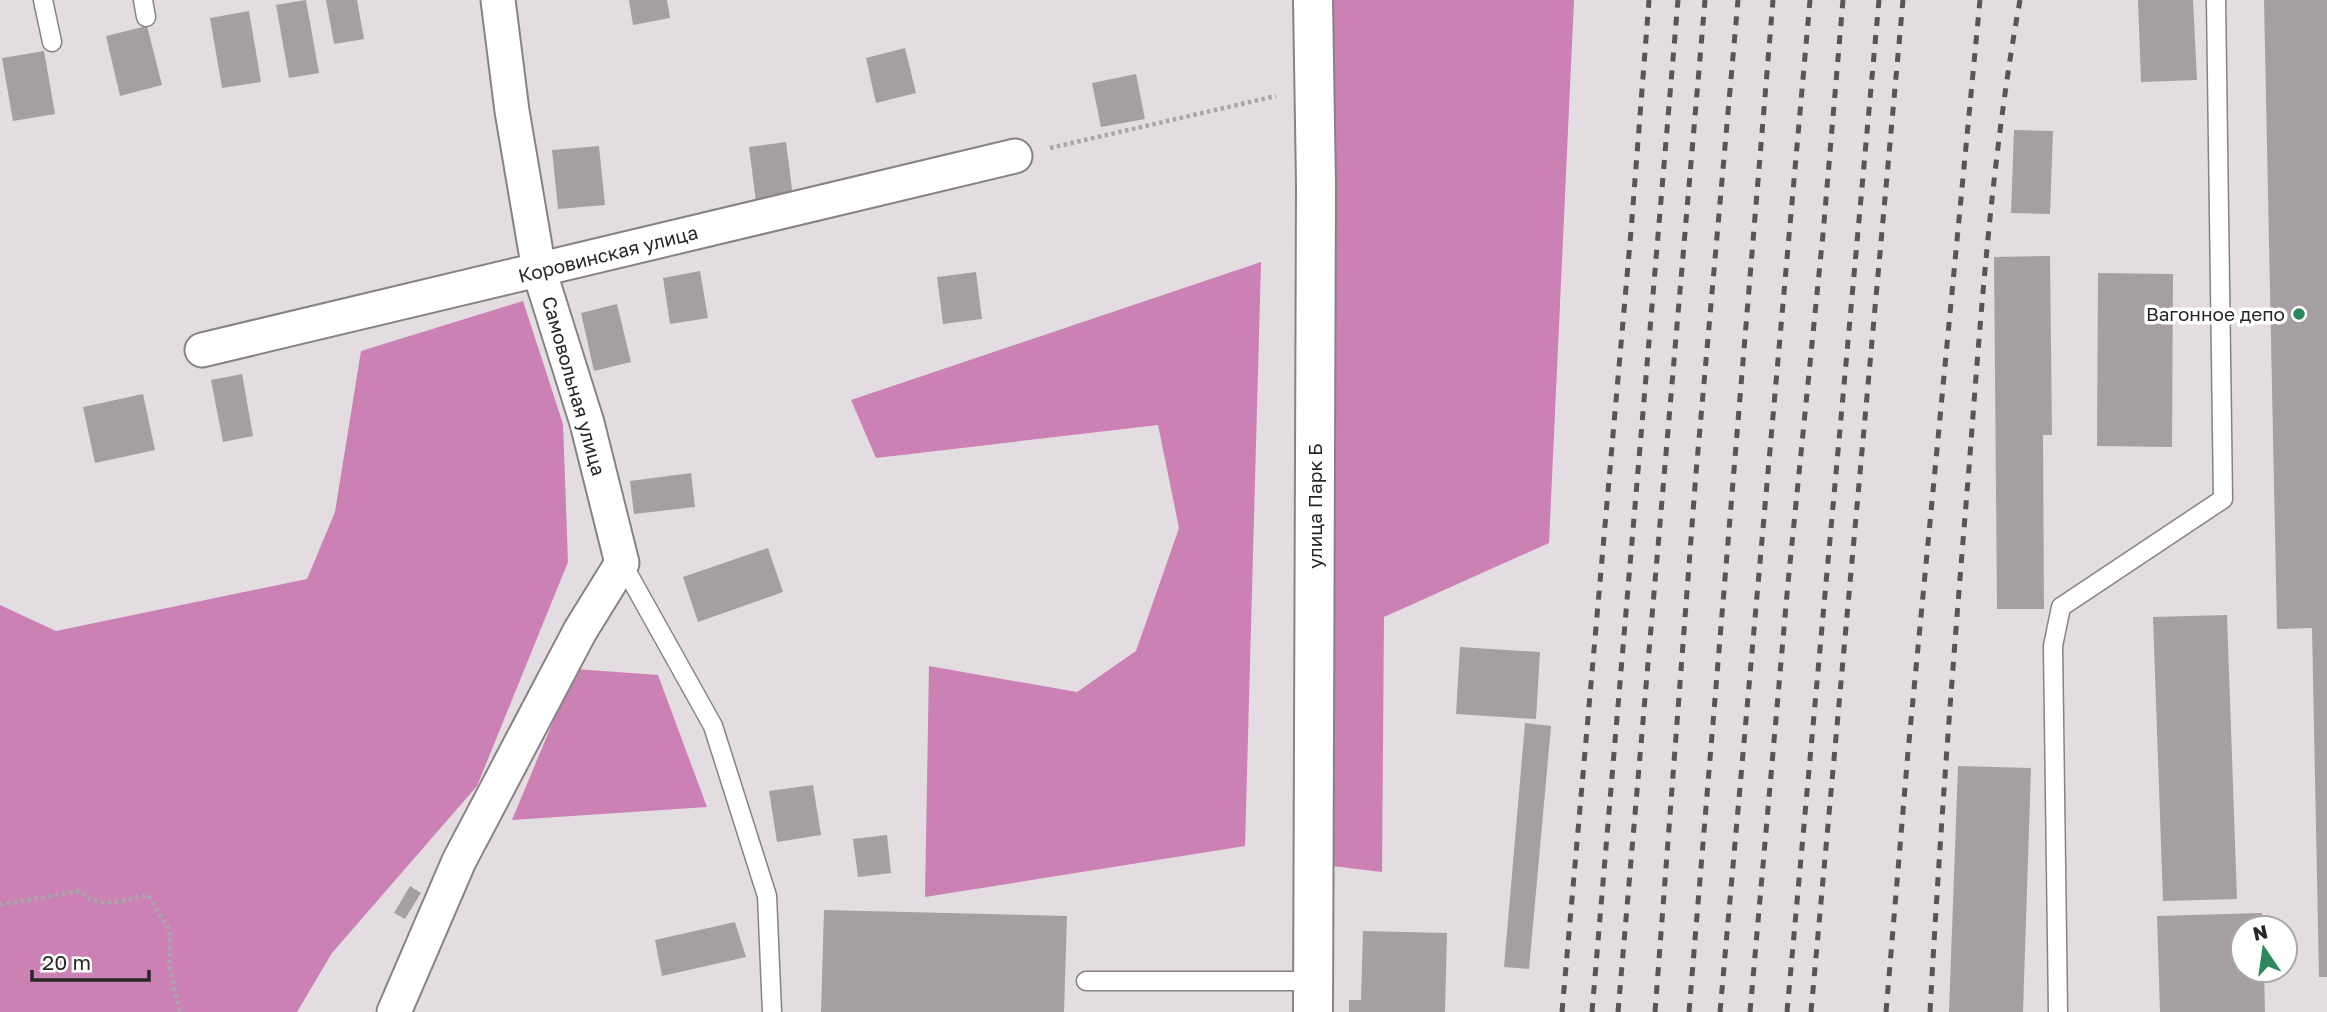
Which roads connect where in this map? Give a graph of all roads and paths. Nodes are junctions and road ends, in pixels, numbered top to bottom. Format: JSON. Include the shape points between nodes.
{"nodes":[{"id":1,"x":43,"y":0,"type":"edge"},
{"id":2,"x":498,"y":0,"type":"edge"},
{"id":3,"x":1313,"y":0,"type":"edge"},
{"id":4,"x":2216,"y":0,"type":"edge"},
{"id":5,"x":52,"y":42,"type":"dead end"},
{"id":6,"x":1315,"y":87,"type":"junction"},
{"id":7,"x":1015,"y":156,"type":"joint"},
{"id":8,"x":539,"y":271,"type":"junction"},
{"id":9,"x":202,"y":350,"type":"dead end"},
{"id":10,"x":622,"y":563,"type":"junction"},
{"id":11,"x":0,"y":905,"type":"edge"},
{"id":12,"x":1086,"y":981,"type":"dead end"},
{"id":13,"x":1313,"y":997,"type":"edge"},
{"id":14,"x":180,"y":1012,"type":"edge"},
{"id":15,"x":394,"y":1012,"type":"edge"},
{"id":16,"x":772,"y":1012,"type":"edge"},
{"id":17,"x":2059,"y":1012,"type":"edge"}],
"edges":[{"from":1,"to":5,"type":"lane"},
{"from":2,"to":8,"type":"street","name":"Самовольная улица"},
{"from":3,"to":6,"type":"street","name":"улица Парк Б"},
{"from":4,"to":17,"type":"lane","via":[[2223,499],[2061,607],[2053,646]]},
{"from":6,"to":7,"type":"path"},
{"from":6,"to":13,"type":"street","name":"улица Парк Б"},
{"from":7,"to":8,"type":"street","name":"Коровинская улица"},
{"from":8,"to":9,"type":"street","name":"Коровинская улица"},
{"from":8,"to":10,"type":"street","name":"Самовольная улица","via":[[587,423]]},
{"from":10,"to":15,"type":"street","via":[[580,631],[459,861]]},
{"from":10,"to":16,"type":"lane","name":"Самовольная улица","via":[[713,726],[767,896]]},
{"from":11,"to":14,"type":"path","via":[[79,891],[90,901],[105,904],[148,895],[170,931],[169,965]]},
{"from":12,"to":13,"type":"lane"}]}
